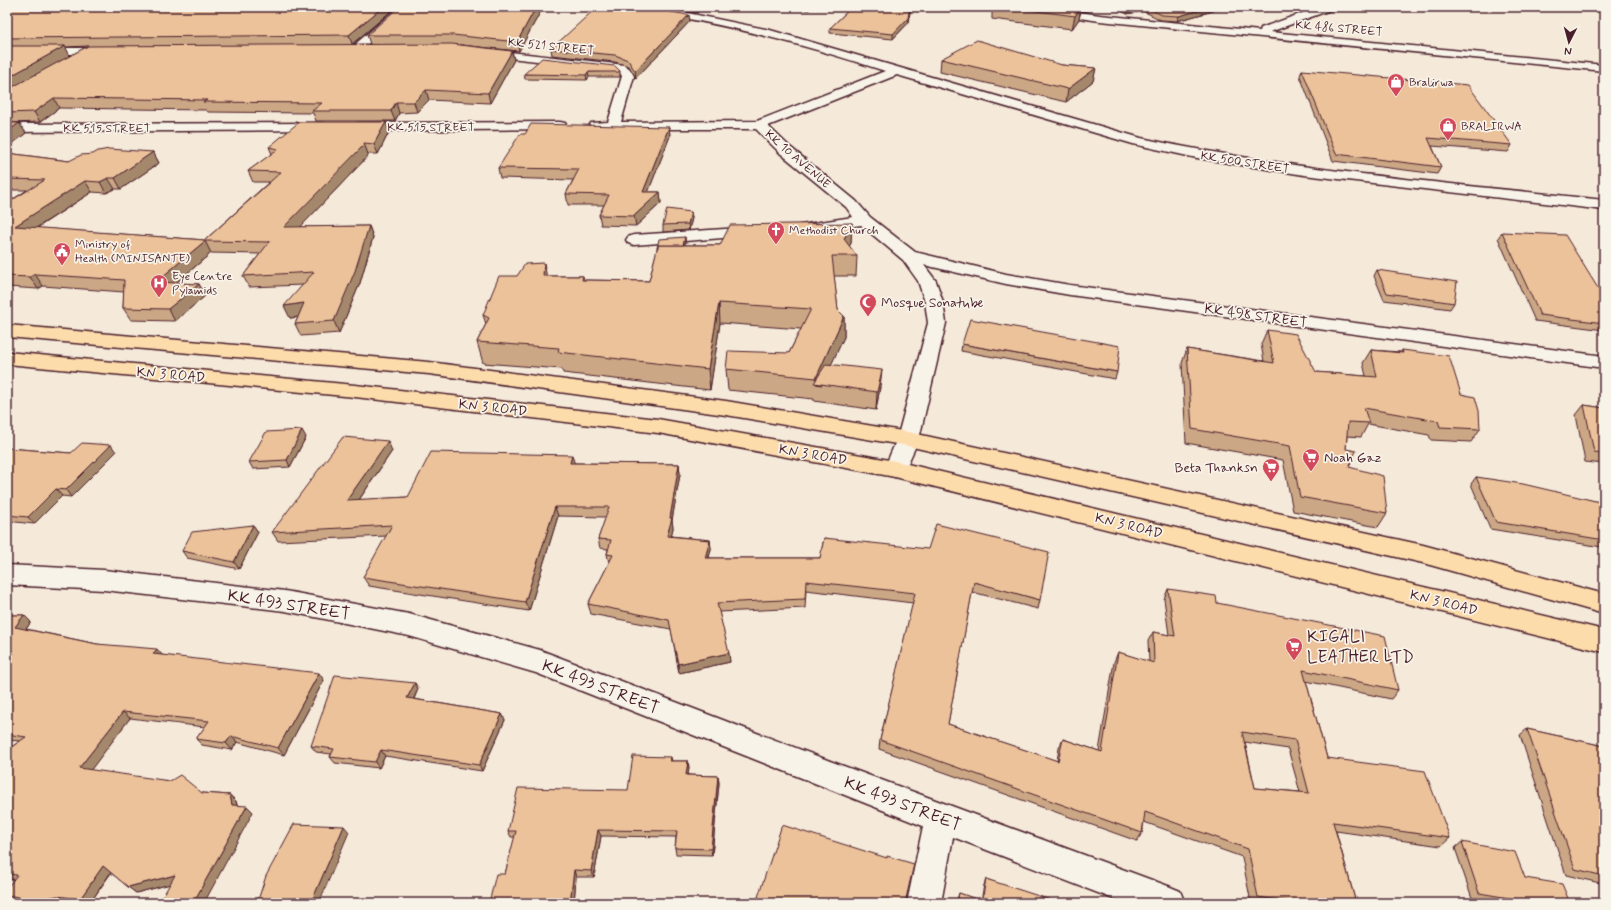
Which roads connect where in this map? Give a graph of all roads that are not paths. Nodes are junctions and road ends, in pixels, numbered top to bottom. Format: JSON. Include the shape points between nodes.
{"nodes":[{"id":1,"x":404,"y":7,"type":"edge"},
{"id":2,"x":634,"y":7,"type":"edge"},
{"id":3,"x":1024,"y":7,"type":"edge"},
{"id":4,"x":1329,"y":7,"type":"edge"},
{"id":5,"x":1257,"y":33,"type":"junction"},
{"id":6,"x":371,"y":49,"type":"edge"},
{"id":7,"x":470,"y":50,"type":"edge"},
{"id":8,"x":7,"y":51,"type":"edge"},
{"id":9,"x":90,"y":51,"type":"junction"},
{"id":10,"x":122,"y":51,"type":"edge"},
{"id":11,"x":69,"y":63,"type":"edge"},
{"id":12,"x":1604,"y":68,"type":"edge"},
{"id":13,"x":896,"y":71,"type":"junction"},
{"id":14,"x":759,"y":125,"type":"junction"},
{"id":15,"x":613,"y":126,"type":"junction"},
{"id":16,"x":7,"y":128,"type":"edge"},
{"id":17,"x":1604,"y":205,"type":"edge"},
{"id":18,"x":864,"y":220,"type":"junction"},
{"id":19,"x":790,"y":229,"type":"edge"},
{"id":20,"x":766,"y":231,"type":"edge"},
{"id":21,"x":634,"y":240,"type":"dead end"},
{"id":22,"x":909,"y":256,"type":"junction"},
{"id":23,"x":7,"y":331,"type":"edge"},
{"id":24,"x":7,"y":358,"type":"edge"},
{"id":25,"x":1604,"y":362,"type":"edge"},
{"id":26,"x":908,"y":439,"type":"junction"},
{"id":27,"x":895,"y":469,"type":"junction"},
{"id":28,"x":7,"y":575,"type":"edge"},
{"id":29,"x":1604,"y":604,"type":"edge"},
{"id":30,"x":1604,"y":641,"type":"edge"},
{"id":31,"x":941,"y":817,"type":"junction"},
{"id":32,"x":924,"y":903,"type":"edge"},
{"id":33,"x":1168,"y":903,"type":"edge"}],
"edges":[{"from":1,"to":6,"type":"street","via":[[352,49]]},
{"from":2,"to":13,"type":"street","via":[[710,18],[757,29]]},
{"from":3,"to":5,"type":"street","name":"KK 486 STREET","via":[[1100,18]]},
{"from":4,"to":5,"type":"street"},
{"from":5,"to":12,"type":"street","name":"KK 486 STREET"},
{"from":7,"to":15,"type":"street","name":"KK 521 STREET","via":[[621,67],[628,76]]},
{"from":8,"to":9,"type":"street"},
{"from":9,"to":10,"type":"street"},
{"from":9,"to":11,"type":"street"},
{"from":13,"to":14,"type":"street","name":"KK 10 AVENUE"},
{"from":13,"to":17,"type":"street","name":"KK 500 STREET","via":[[1138,141],[1197,154],[1304,171]]},
{"from":14,"to":15,"type":"street","name":"KK 515 STREET"},
{"from":14,"to":18,"type":"street","name":"KK 10 AVENUE","via":[[785,150],[851,204]]},
{"from":15,"to":16,"type":"street","name":"KK 515 STREET"},
{"from":18,"to":19,"type":"street"},
{"from":18,"to":22,"type":"street","name":"KK 10 AVENUE"},
{"from":20,"to":21,"type":"street"},
{"from":22,"to":25,"type":"street","name":"KK 498 STREET","via":[[1006,279],[1070,290]]},
{"from":22,"to":26,"type":"street","name":"KK 10 AVENUE","via":[[927,281],[934,302],[936,323]]},
{"from":23,"to":26,"type":"highway","name":"KN 3 ROAD","via":[[429,368],[726,408]]},
{"from":24,"to":27,"type":"highway","name":"KN 3 ROAD","via":[[355,391],[658,426]]},
{"from":26,"to":27,"type":"street","name":"KK 10 AVENUE"},
{"from":26,"to":29,"type":"highway","name":"KN 3 ROAD","via":[[1423,554]]},
{"from":27,"to":30,"type":"highway","name":"KN 3 ROAD"},
{"from":28,"to":31,"type":"street","name":"KK 493 STREET","via":[[104,580],[285,600],[409,625],[540,662]]},
{"from":31,"to":32,"type":"street"},
{"from":31,"to":33,"type":"street","name":"KK 493 STREET"}]}
